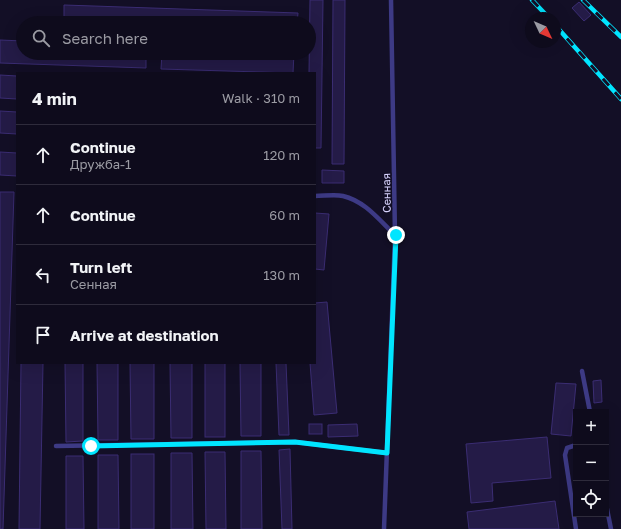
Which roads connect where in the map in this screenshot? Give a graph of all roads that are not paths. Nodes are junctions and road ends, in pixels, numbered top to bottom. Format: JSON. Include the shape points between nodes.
{"nodes":[{"id":1,"x":391,"y":0,"type":"edge"},
{"id":2,"x":316,"y":196,"type":"edge"},
{"id":3,"x":396,"y":235,"type":"junction"},
{"id":4,"x":582,"y":371,"type":"dead end"},
{"id":5,"x":589,"y":409,"type":"edge"},
{"id":6,"x":56,"y":446,"type":"dead end"},
{"id":7,"x":573,"y":447,"type":"edge"},
{"id":8,"x":387,"y":453,"type":"junction"},
{"id":9,"x":608,"y":517,"type":"edge"},
{"id":10,"x":384,"y":529,"type":"edge"},
{"id":11,"x":576,"y":529,"type":"edge"},
{"id":12,"x":610,"y":529,"type":"edge"}],
"edges":[{"from":1,"to":3,"type":"lane","name":"Сенная"},
{"from":2,"to":3,"type":"lane","via":[[342,196],[354,200]]},
{"from":3,"to":8,"type":"lane","name":"Сенная"},
{"from":4,"to":5,"type":"lane"},
{"from":6,"to":8,"type":"lane","via":[[295,442]]},
{"from":7,"to":11,"type":"lane","via":[[567,448],[565,454]]},
{"from":8,"to":10,"type":"lane","name":"Сенная"},
{"from":9,"to":12,"type":"lane"}]}
